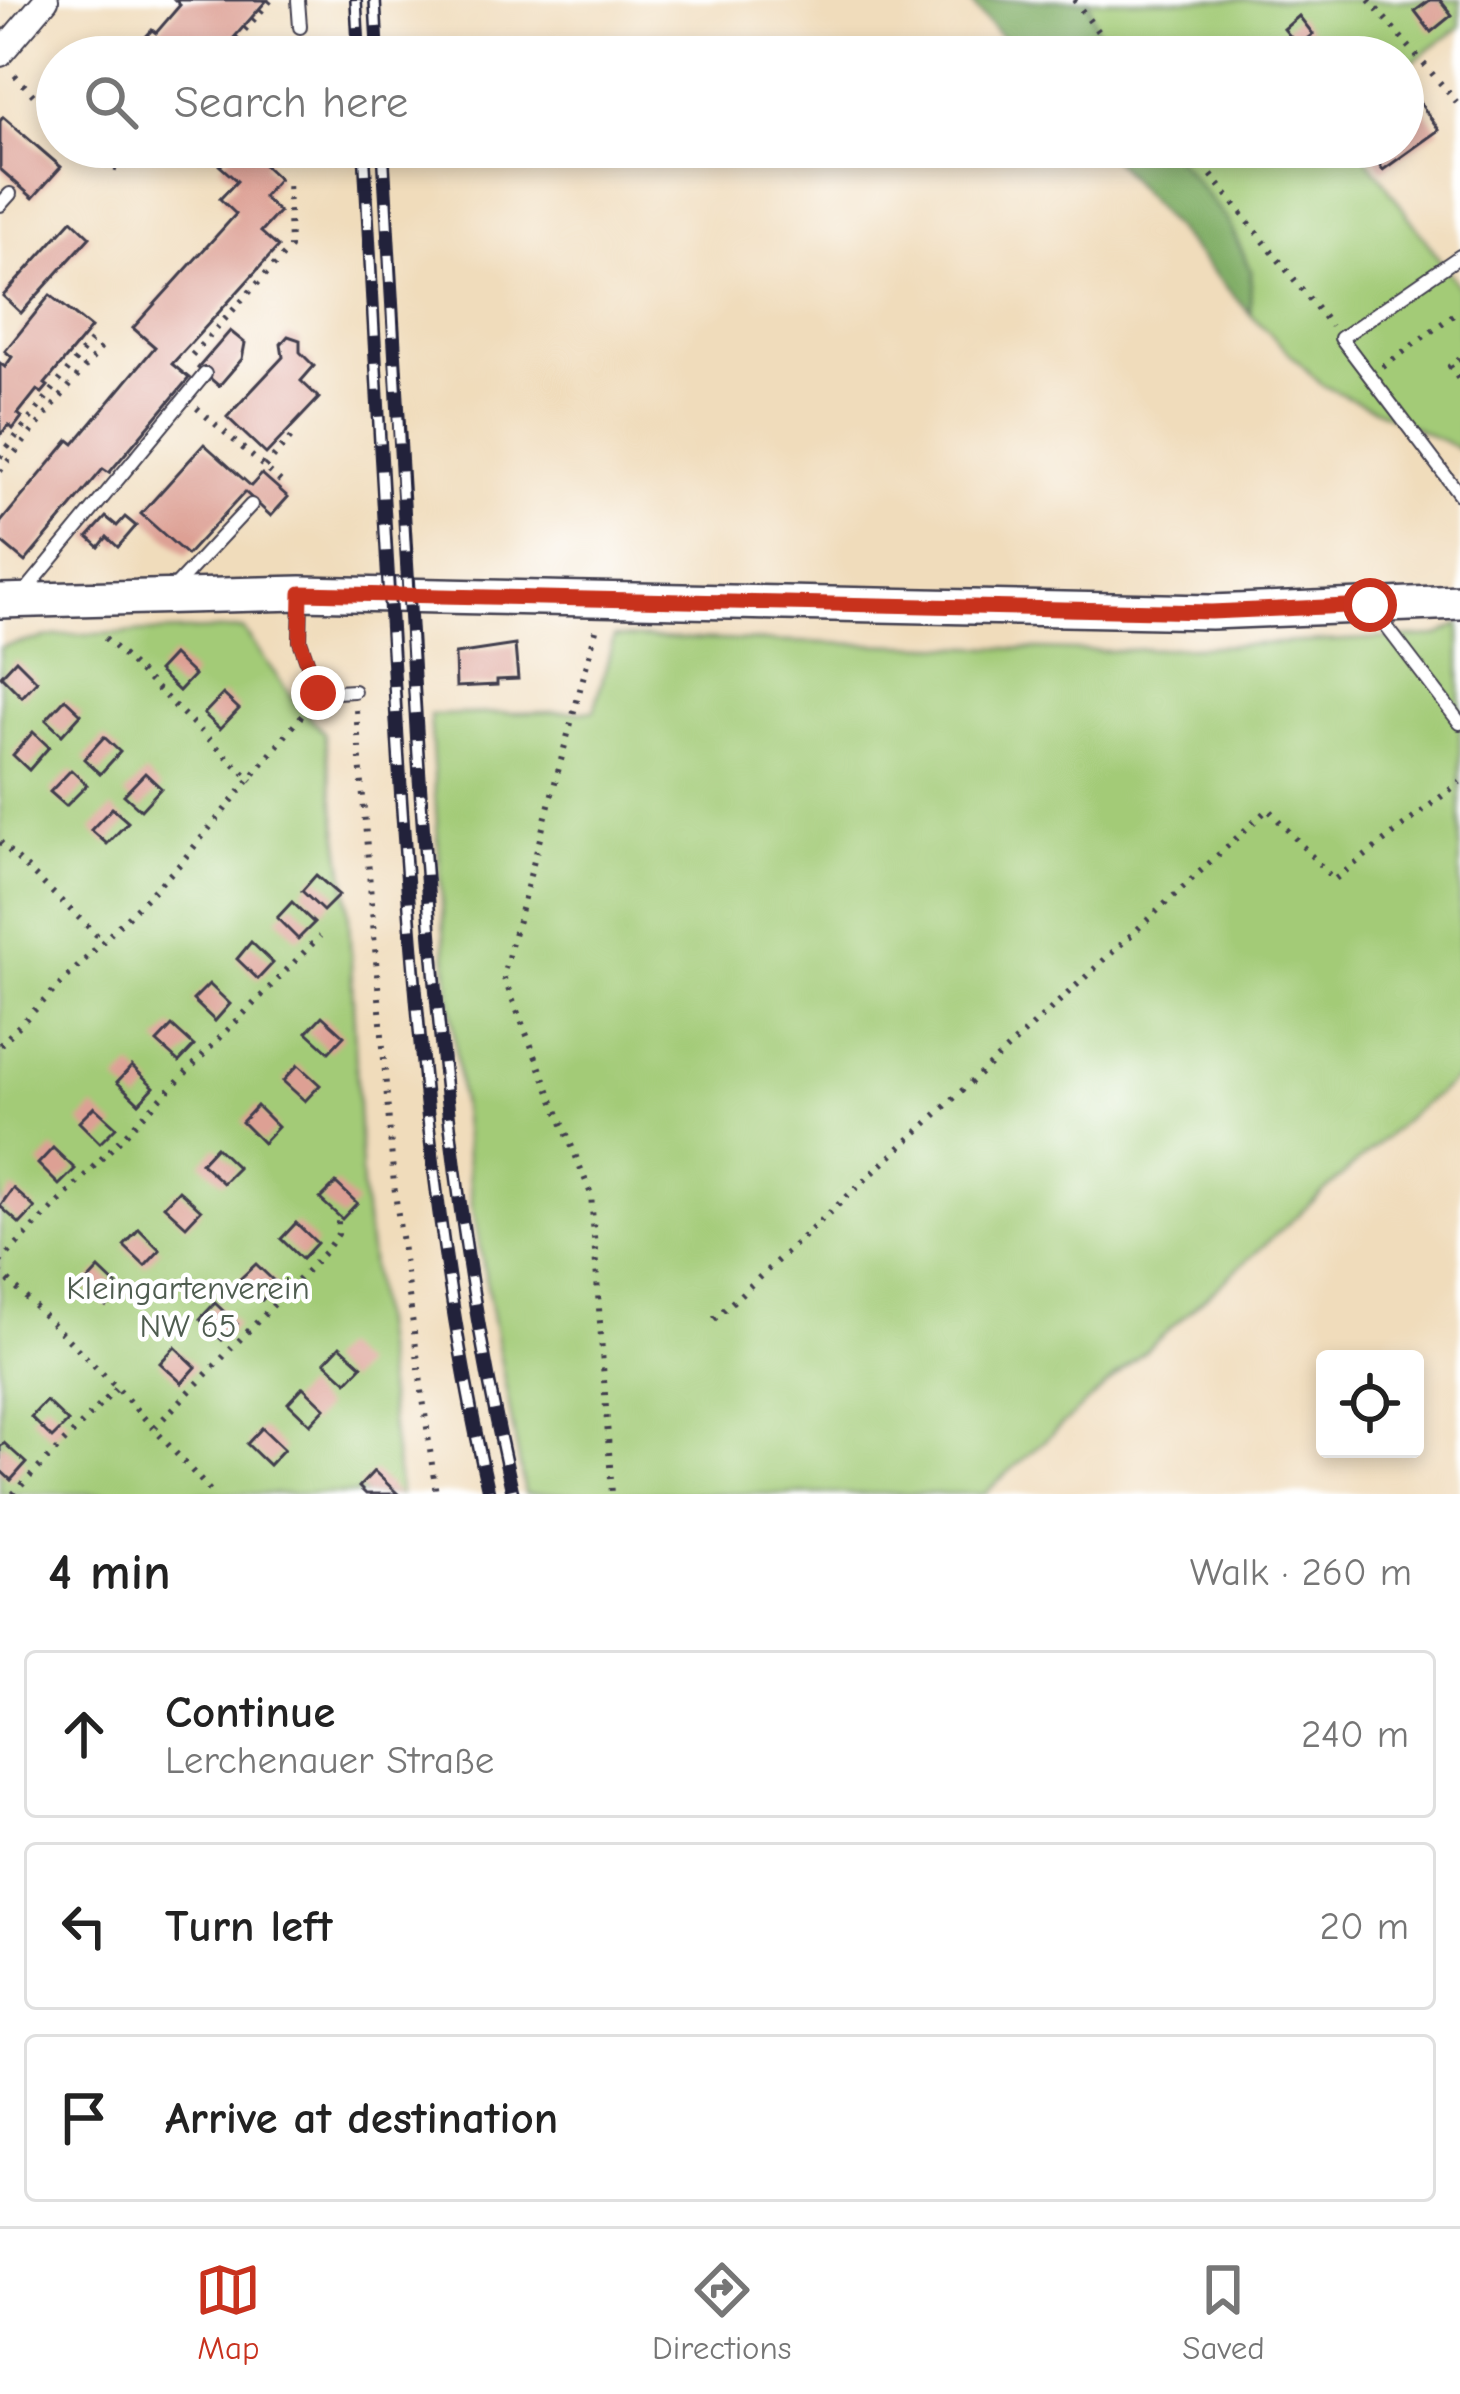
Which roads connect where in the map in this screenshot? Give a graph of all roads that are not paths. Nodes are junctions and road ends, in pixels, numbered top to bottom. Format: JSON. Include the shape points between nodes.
{"nodes":[{"id":1,"x":46,"y":0,"type":"edge"},
{"id":2,"x":298,"y":0,"type":"edge"},
{"id":3,"x":300,"y":27,"type":"dead end"},
{"id":4,"x":7,"y":64,"type":"edge"},
{"id":5,"x":1460,"y":256,"type":"edge"},
{"id":6,"x":202,"y":379,"type":"road end"},
{"id":7,"x":1460,"y":495,"type":"edge"},
{"id":8,"x":251,"y":505,"type":"dead end"},
{"id":9,"x":301,"y":593,"type":"junction"},
{"id":10,"x":166,"y":596,"type":"junction"},
{"id":11,"x":9,"y":600,"type":"edge"},
{"id":12,"x":1460,"y":602,"type":"edge"},
{"id":13,"x":1370,"y":605,"type":"junction"},
{"id":14,"x":354,"y":691,"type":"road end"},
{"id":15,"x":1460,"y":723,"type":"edge"}],
"edges":[{"from":1,"to":4,"type":"street"},
{"from":2,"to":3,"type":"lane"},
{"from":5,"to":7,"type":"lane","via":[[1341,338]]},
{"from":6,"to":11,"type":"lane"},
{"from":8,"to":10,"type":"lane"},
{"from":9,"to":10,"type":"main road"},
{"from":9,"to":13,"type":"main road","via":[[1211,612]]},
{"from":9,"to":14,"type":"lane","via":[[300,641],[318,693]]},
{"from":10,"to":11,"type":"main road"},
{"from":12,"to":13,"type":"main road"},
{"from":13,"to":15,"type":"lane"}]}
